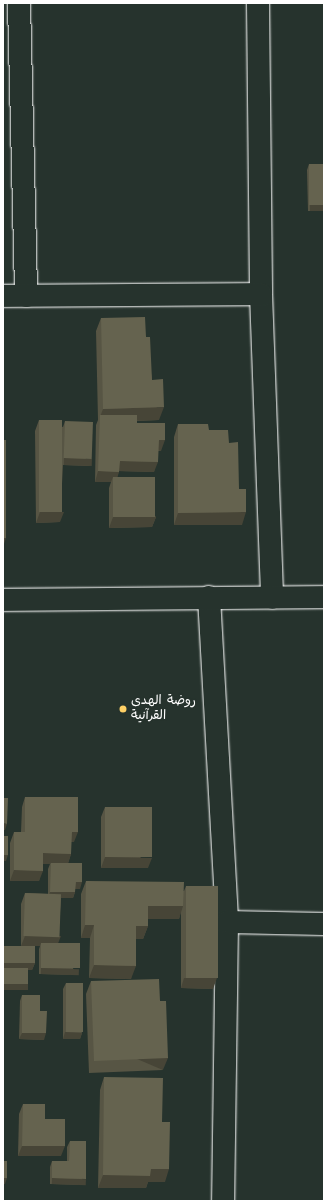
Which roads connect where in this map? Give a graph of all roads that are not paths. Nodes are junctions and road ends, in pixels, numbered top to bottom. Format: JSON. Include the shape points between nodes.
{"nodes":[{"id":1,"x":18,"y":3,"type":"edge"},
{"id":2,"x":258,"y":3,"type":"edge"},
{"id":3,"x":261,"y":294,"type":"junction"},
{"id":4,"x":3,"y":296,"type":"edge"},
{"id":5,"x":26,"y":296,"type":"junction"},
{"id":6,"x":209,"y":597,"type":"junction"},
{"id":7,"x":324,"y":597,"type":"edge"},
{"id":8,"x":272,"y":598,"type":"junction"},
{"id":9,"x":3,"y":600,"type":"edge"},
{"id":10,"x":227,"y":922,"type":"junction"},
{"id":11,"x":324,"y":924,"type":"edge"},
{"id":12,"x":223,"y":1201,"type":"edge"}],
"edges":[{"from":1,"to":5,"type":"street"},
{"from":2,"to":3,"type":"street"},
{"from":3,"to":5,"type":"street"},
{"from":3,"to":8,"type":"street"},
{"from":4,"to":5,"type":"street"},
{"from":6,"to":8,"type":"street"},
{"from":6,"to":9,"type":"street"},
{"from":6,"to":10,"type":"street"},
{"from":7,"to":8,"type":"street"},
{"from":10,"to":11,"type":"street"},
{"from":10,"to":12,"type":"street"}]}
